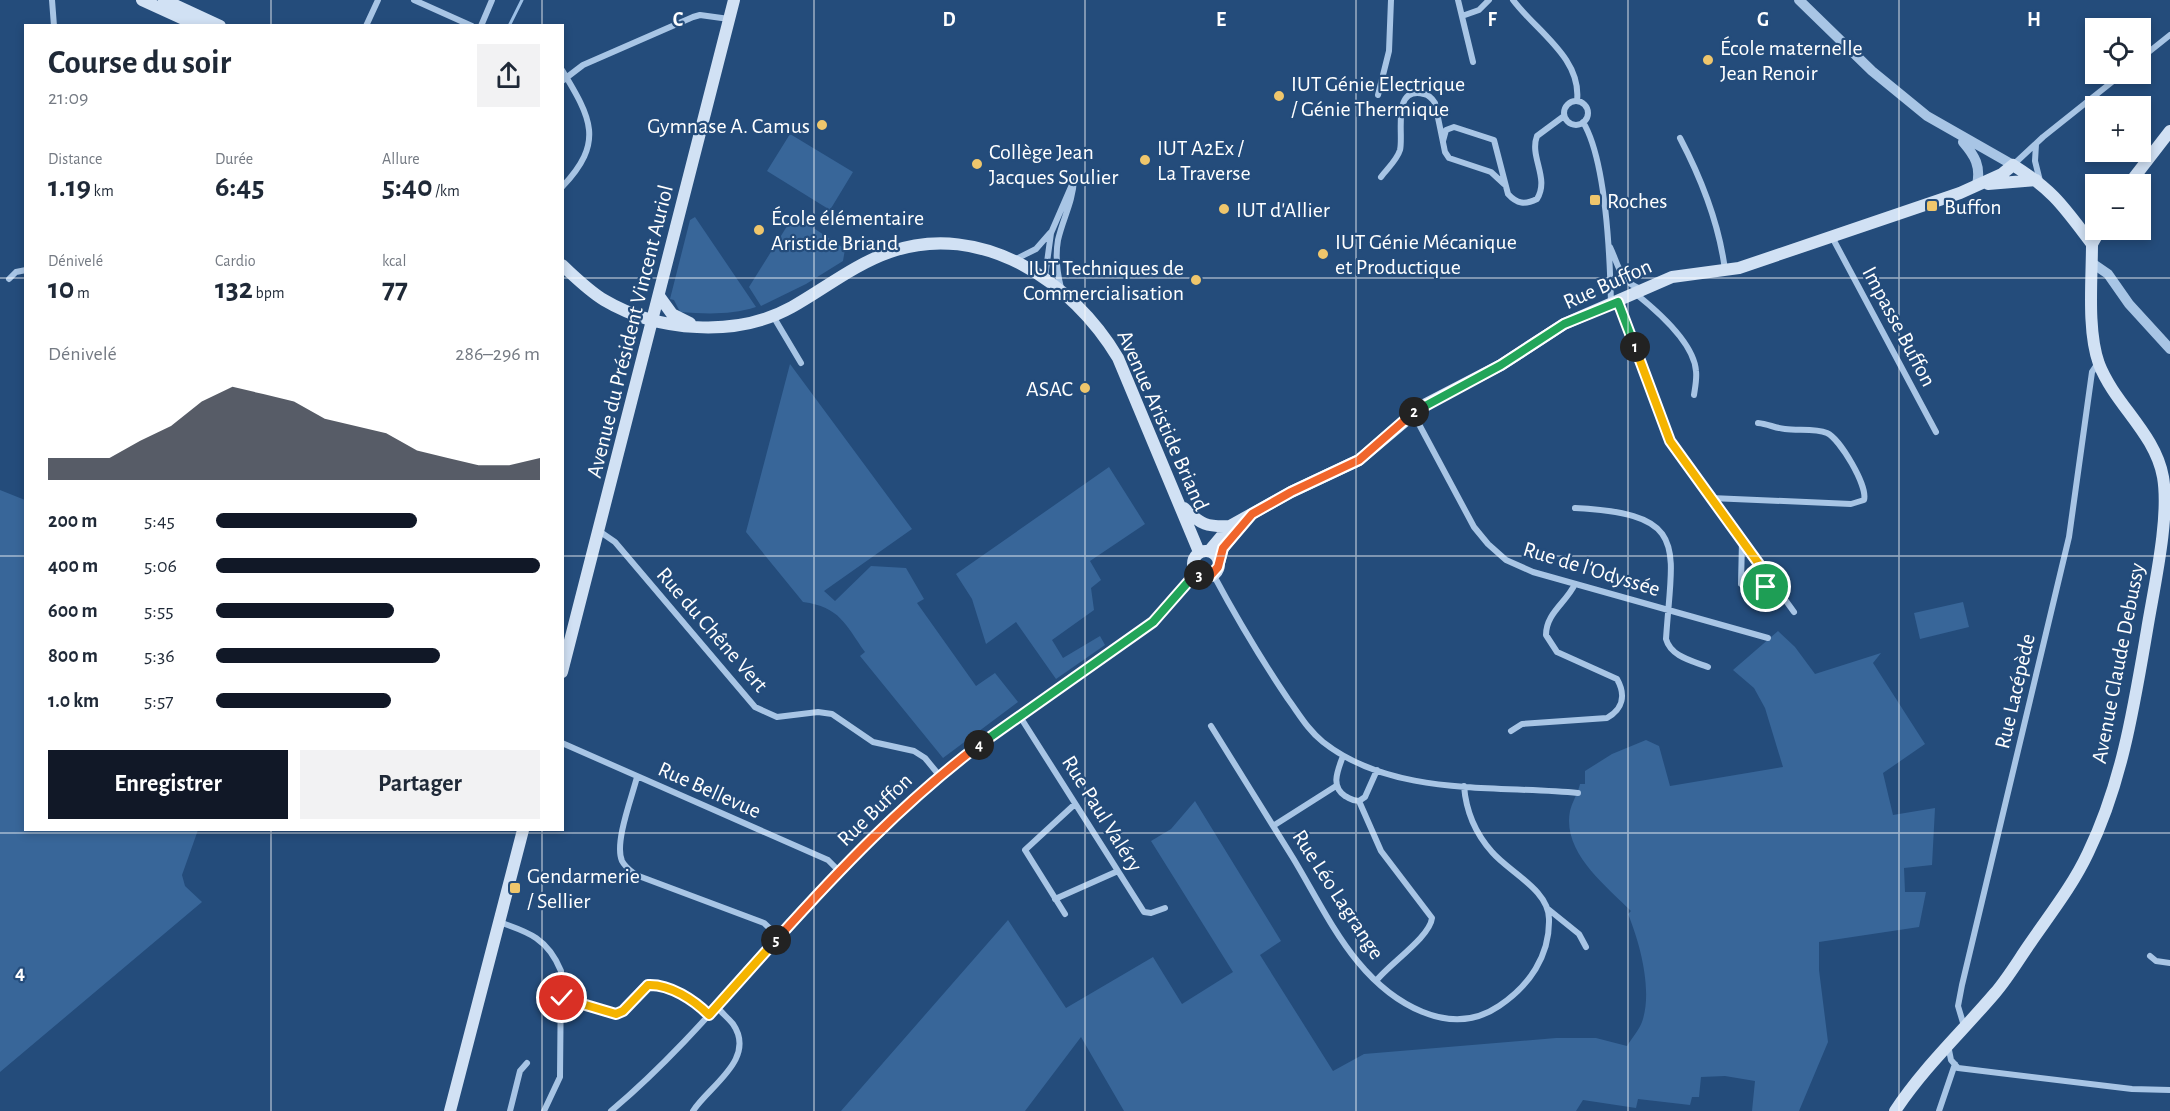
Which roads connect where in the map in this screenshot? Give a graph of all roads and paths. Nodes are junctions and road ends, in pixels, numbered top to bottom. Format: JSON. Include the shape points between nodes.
{"nodes":[{"id":1,"x":52,"y":0,"type":"edge"},
{"id":2,"x":142,"y":0,"type":"edge"},
{"id":3,"x":164,"y":0,"type":"edge"},
{"id":4,"x":378,"y":0,"type":"edge"},
{"id":5,"x":414,"y":0,"type":"edge"},
{"id":6,"x":492,"y":0,"type":"edge"},
{"id":7,"x":734,"y":0,"type":"edge"},
{"id":8,"x":1391,"y":0,"type":"edge"},
{"id":9,"x":1458,"y":0,"type":"edge"},
{"id":10,"x":1489,"y":0,"type":"edge"},
{"id":11,"x":1513,"y":0,"type":"edge"},
{"id":12,"x":1799,"y":0,"type":"edge"},
{"id":13,"x":1462,"y":16,"type":"junction"},
{"id":14,"x":729,"y":20,"type":"junction"},
{"id":15,"x":54,"y":24,"type":"edge"},
{"id":16,"x":195,"y":24,"type":"edge"},
{"id":17,"x":216,"y":24,"type":"edge"},
{"id":18,"x":367,"y":24,"type":"edge"},
{"id":19,"x":468,"y":24,"type":"edge"},
{"id":20,"x":482,"y":24,"type":"edge"},
{"id":21,"x":2170,"y":35,"type":"edge"},
{"id":22,"x":2151,"y":50,"type":"edge"},
{"id":23,"x":1473,"y":62,"type":"dead end"},
{"id":24,"x":565,"y":79,"type":"edge"},
{"id":25,"x":2110,"y":84,"type":"edge"},
{"id":26,"x":1378,"y":95,"type":"dead end"},
{"id":27,"x":1577,"y":101,"type":"junction"},
{"id":28,"x":1564,"y":116,"type":"junction"},
{"id":29,"x":1438,"y":117,"type":"junction"},
{"id":30,"x":1582,"y":122,"type":"junction"},
{"id":31,"x":1454,"y":128,"type":"junction"},
{"id":32,"x":2170,"y":131,"type":"edge"},
{"id":33,"x":1957,"y":135,"type":"junction"},
{"id":34,"x":1680,"y":138,"type":"dead end"},
{"id":35,"x":1443,"y":141,"type":"junction"},
{"id":36,"x":2036,"y":144,"type":"junction"},
{"id":37,"x":2013,"y":165,"type":"junction"},
{"id":38,"x":2137,"y":174,"type":"edge"},
{"id":39,"x":1381,"y":177,"type":"dead end"},
{"id":40,"x":2038,"y":181,"type":"junction"},
{"id":41,"x":1504,"y":184,"type":"junction"},
{"id":42,"x":564,"y":185,"type":"edge"},
{"id":43,"x":1977,"y":185,"type":"junction"},
{"id":44,"x":1051,"y":233,"type":"junction"},
{"id":45,"x":1832,"y":237,"type":"junction"},
{"id":46,"x":2094,"y":240,"type":"edge"},
{"id":47,"x":1609,"y":244,"type":"junction"},
{"id":48,"x":2092,"y":244,"type":"junction"},
{"id":49,"x":1014,"y":260,"type":"junction"},
{"id":50,"x":2092,"y":263,"type":"junction"},
{"id":51,"x":564,"y":267,"type":"edge"},
{"id":52,"x":24,"y":270,"type":"edge"},
{"id":53,"x":1725,"y":270,"type":"junction"},
{"id":54,"x":1045,"y":277,"type":"junction"},
{"id":55,"x":9,"y":279,"type":"dead end"},
{"id":56,"x":1061,"y":288,"type":"junction"},
{"id":57,"x":1639,"y":292,"type":"junction"},
{"id":58,"x":659,"y":296,"type":"junction"},
{"id":59,"x":1614,"y":303,"type":"junction"},
{"id":60,"x":773,"y":316,"type":"junction"},
{"id":61,"x":653,"y":319,"type":"junction"},
{"id":62,"x":708,"y":327,"type":"junction"},
{"id":63,"x":2170,"y":349,"type":"edge"},
{"id":64,"x":801,"y":363,"type":"dead end"},
{"id":65,"x":2099,"y":363,"type":"junction"},
{"id":66,"x":1694,"y":395,"type":"dead end"},
{"id":67,"x":1413,"y":412,"type":"junction"},
{"id":68,"x":1758,"y":423,"type":"dead end"},
{"id":69,"x":1936,"y":432,"type":"dead end"},
{"id":70,"x":1710,"y":498,"type":"junction"},
{"id":71,"x":1181,"y":505,"type":"junction"},
{"id":72,"x":1575,"y":508,"type":"dead end"},
{"id":73,"x":1252,"y":514,"type":"junction"},
{"id":74,"x":1230,"y":526,"type":"junction"},
{"id":75,"x":599,"y":531,"type":"junction"},
{"id":76,"x":1742,"y":541,"type":"junction"},
{"id":77,"x":1204,"y":551,"type":"junction"},
{"id":78,"x":1216,"y":569,"type":"junction"},
{"id":79,"x":1196,"y":573,"type":"junction"},
{"id":80,"x":1772,"y":582,"type":"junction"},
{"id":81,"x":1575,"y":584,"type":"junction"},
{"id":82,"x":1670,"y":610,"type":"junction"},
{"id":83,"x":1794,"y":612,"type":"dead end"},
{"id":84,"x":1768,"y":638,"type":"dead end"},
{"id":85,"x":564,"y":664,"type":"edge"},
{"id":86,"x":1708,"y":667,"type":"dead end"},
{"id":87,"x":1019,"y":715,"type":"junction"},
{"id":88,"x":1211,"y":726,"type":"dead end"},
{"id":89,"x":1510,"y":731,"type":"dead end"},
{"id":90,"x":564,"y":743,"type":"edge"},
{"id":91,"x":1343,"y":756,"type":"junction"},
{"id":92,"x":1377,"y":771,"type":"junction"},
{"id":93,"x":939,"y":775,"type":"junction"},
{"id":94,"x":637,"y":777,"type":"junction"},
{"id":95,"x":1336,"y":786,"type":"junction"},
{"id":96,"x":1464,"y":786,"type":"junction"},
{"id":97,"x":1578,"y":793,"type":"dead end"},
{"id":98,"x":1359,"y":801,"type":"junction"},
{"id":99,"x":1075,"y":804,"type":"junction"},
{"id":100,"x":1273,"y":826,"type":"junction"},
{"id":101,"x":523,"y":831,"type":"edge"},
{"id":102,"x":1118,"y":871,"type":"junction"},
{"id":103,"x":840,"y":872,"type":"junction"},
{"id":104,"x":1055,"y":899,"type":"junction"},
{"id":105,"x":1165,"y":908,"type":"dead end"},
{"id":106,"x":1548,"y":909,"type":"junction"},
{"id":107,"x":1065,"y":914,"type":"dead end"},
{"id":108,"x":499,"y":922,"type":"junction"},
{"id":109,"x":779,"y":937,"type":"junction"},
{"id":110,"x":1586,"y":947,"type":"dead end"},
{"id":111,"x":2150,"y":956,"type":"dead end"},
{"id":112,"x":2170,"y":963,"type":"edge"},
{"id":113,"x":1376,"y":981,"type":"junction"},
{"id":114,"x":562,"y":998,"type":"junction"},
{"id":115,"x":717,"y":1006,"type":"junction"},
{"id":116,"x":709,"y":1015,"type":"junction"},
{"id":117,"x":1964,"y":1026,"type":"junction"},
{"id":118,"x":1947,"y":1044,"type":"junction"},
{"id":119,"x":527,"y":1063,"type":"dead end"},
{"id":120,"x":1955,"y":1064,"type":"junction"},
{"id":121,"x":2170,"y":1090,"type":"edge"},
{"id":122,"x":450,"y":1111,"type":"edge"},
{"id":123,"x":510,"y":1111,"type":"edge"},
{"id":124,"x":544,"y":1111,"type":"edge"},
{"id":125,"x":611,"y":1111,"type":"edge"},
{"id":126,"x":693,"y":1111,"type":"edge"},
{"id":127,"x":1895,"y":1111,"type":"edge"},
{"id":128,"x":1939,"y":1111,"type":"edge"}],
"edges":[{"from":1,"to":15,"type":"street"},
{"from":2,"to":16,"type":"main road"},
{"from":3,"to":17,"type":"main road"},
{"from":4,"to":18,"type":"street"},
{"from":5,"to":19,"type":"street"},
{"from":6,"to":20,"type":"street"},
{"from":7,"to":14,"type":"main road","name":"Avenue du Président Vincent Auriol"},
{"from":8,"to":26,"type":"street","via":[[1389,51]]},
{"from":9,"to":13,"type":"street"},
{"from":10,"to":13,"type":"street","via":[[1479,10]]},
{"from":11,"to":27,"type":"street","via":[[1565,57],[1577,81]]},
{"from":12,"to":33,"type":"street","via":[[1900,95]]},
{"from":13,"to":23,"type":"street"},
{"from":14,"to":24,"type":"street","via":[[693,16],[583,64]]},
{"from":14,"to":58,"type":"main road","name":"Avenue du Président Vincent Auriol"},
{"from":21,"to":22,"type":"street"},
{"from":24,"to":42,"type":"street","via":[[587,117],[590,147],[578,170]]},
{"from":25,"to":36,"type":"street"},
{"from":27,"to":28,"type":"street","via":[[1567,105]]},
{"from":27,"to":30,"type":"street","via":[[1587,108]]},
{"from":28,"to":30,"type":"street","via":[[1572,124]]},
{"from":28,"to":41,"type":"street","via":[[1541,132],[1535,142],[1543,185],[1537,199],[1529,203],[1514,200]]},
{"from":29,"to":31,"type":"street"},
{"from":29,"to":35,"type":"street"},
{"from":29,"to":39,"type":"street","via":[[1430,96],[1417,93],[1406,98],[1400,113],[1400,150]]},
{"from":30,"to":47,"type":"street","via":[[1591,135]]},
{"from":31,"to":35,"type":"street","via":[[1446,130]]},
{"from":31,"to":41,"type":"street","via":[[1494,140]]},
{"from":32,"to":38,"type":"main road"},
{"from":33,"to":37,"type":"street"},
{"from":33,"to":43,"type":"street","via":[[1977,162]]},
{"from":34,"to":53,"type":"street","via":[[1711,209]]},
{"from":35,"to":41,"type":"street","via":[[1449,158],[1491,172]]},
{"from":36,"to":37,"type":"street"},
{"from":36,"to":40,"type":"street"},
{"from":37,"to":40,"type":"main road"},
{"from":37,"to":43,"type":"main road","name":"Rue Buffon"},
{"from":40,"to":43,"type":"main road"},
{"from":40,"to":48,"type":"main road","via":[[2057,197]]},
{"from":43,"to":45,"type":"main road","name":"Rue Buffon"},
{"from":44,"to":49,"type":"street","via":[[1036,249]]},
{"from":44,"to":54,"type":"street"},
{"from":44,"to":56,"type":"street","via":[[1074,179],[1074,197],[1057,251]]},
{"from":45,"to":53,"type":"main road","name":"Rue Buffon"},
{"from":45,"to":69,"type":"street","name":"Impasse Buffon"},
{"from":46,"to":48,"type":"main road"},
{"from":47,"to":57,"type":"street","via":[[1621,276]]},
{"from":47,"to":59,"type":"street"},
{"from":48,"to":50,"type":"main road","name":"Avenue Claude Debussy"},
{"from":49,"to":54,"type":"main road","name":"Avenue Aristide Briand"},
{"from":49,"to":60,"type":"main road","name":"Avenue Aristide Briand","via":[[963,245],[911,246],[874,258]]},
{"from":50,"to":63,"type":"street","via":[[2108,274]]},
{"from":50,"to":65,"type":"main road","name":"Avenue Claude Debussy","via":[[2094,342]]},
{"from":51,"to":61,"type":"main road","name":"Avenue Aristide Briand","via":[[604,300]]},
{"from":52,"to":55,"type":"street"},
{"from":53,"to":57,"type":"main road","name":"Rue Buffon","via":[[1672,277]]},
{"from":54,"to":56,"type":"main road","name":"Avenue Aristide Briand"},
{"from":56,"to":71,"type":"main road","name":"Avenue Aristide Briand","via":[[1104,335],[1118,358]]},
{"from":57,"to":59,"type":"main road","name":"Rue Buffon"},
{"from":57,"to":66,"type":"street","via":[[1687,347],[1696,370]]},
{"from":58,"to":61,"type":"main road","name":"Avenue du Président Vincent Auriol"},
{"from":58,"to":62,"type":"main road","via":[[680,319]]},
{"from":59,"to":67,"type":"main road","name":"Rue Buffon","via":[[1564,324],[1501,365]]},
{"from":59,"to":70,"type":"street","via":[[1670,441]]},
{"from":60,"to":62,"type":"main road","name":"Avenue Aristide Briand","via":[[740,325]]},
{"from":60,"to":64,"type":"street"},
{"from":61,"to":62,"type":"main road","name":"Avenue Aristide Briand"},
{"from":61,"to":75,"type":"main road","name":"Avenue du Président Vincent Auriol"},
{"from":65,"to":117,"type":"street","name":"Rue Lacépède","via":[[2092,372],[2069,537],[1962,985],[1958,1006]]},
{"from":65,"to":117,"type":"main road","name":"Avenue Claude Debussy","via":[[2109,384],[2151,443],[2163,477],[2163,523],[2133,715],[2119,771],[2088,854],[1996,992]]},
{"from":67,"to":73,"type":"main road","name":"Rue Buffon","via":[[1359,460]]},
{"from":67,"to":81,"type":"street","name":"Rue de l'Odyssée","via":[[1474,527],[1488,544],[1506,560]]},
{"from":68,"to":70,"type":"street","via":[[1826,432],[1836,439],[1865,487],[1864,500],[1851,504]]},
{"from":70,"to":76,"type":"street"},
{"from":71,"to":74,"type":"main road","via":[[1210,527]]},
{"from":71,"to":77,"type":"main road","name":"Avenue Aristide Briand"},
{"from":72,"to":82,"type":"street","via":[[1613,510],[1645,519],[1665,537],[1673,565]]},
{"from":73,"to":74,"type":"main road","name":"Rue Buffon"},
{"from":73,"to":78,"type":"main road","name":"Rue Buffon","via":[[1223,548]]},
{"from":74,"to":77,"type":"main road","name":"Rue Buffon"},
{"from":75,"to":85,"type":"main road","name":"Avenue du Président Vincent Auriol"},
{"from":75,"to":93,"type":"street","name":"Rue du Chêne Vert","via":[[615,542],[754,707],[777,717],[832,714],[873,742],[914,751]]},
{"from":76,"to":80,"type":"street"},
{"from":76,"to":80,"type":"street","via":[[1741,584],[1766,587]]},
{"from":77,"to":78,"type":"main road","via":[[1216,555]]},
{"from":77,"to":79,"type":"main road","via":[[1192,562]]},
{"from":78,"to":79,"type":"main road","via":[[1203,577]]},
{"from":78,"to":91,"type":"street","via":[[1275,680],[1305,724]]},
{"from":79,"to":87,"type":"street","name":"Rue Buffon","via":[[1153,622]]},
{"from":80,"to":83,"type":"street"},
{"from":81,"to":82,"type":"street","name":"Rue de l'Odyssée"},
{"from":81,"to":89,"type":"street","via":[[1570,596],[1549,617],[1546,635],[1557,652],[1617,679],[1623,696],[1621,704],[1607,718],[1522,724]]},
{"from":82,"to":84,"type":"street","name":"Rue de l'Odyssée"},
{"from":82,"to":86,"type":"street","via":[[1668,647]]},
{"from":87,"to":93,"type":"street","name":"Rue Buffon"},
{"from":87,"to":99,"type":"street","name":"Rue Paul Valéry"},
{"from":88,"to":100,"type":"street","name":"Rue Léo Lagrange"},
{"from":90,"to":94,"type":"street","name":"Rue Bellevue"},
{"from":91,"to":92,"type":"street"},
{"from":91,"to":95,"type":"street"},
{"from":92,"to":96,"type":"street"},
{"from":92,"to":98,"type":"street","via":[[1365,797]]},
{"from":93,"to":103,"type":"street","name":"Rue Buffon"},
{"from":94,"to":103,"type":"street","name":"Rue Bellevue","via":[[828,860]]},
{"from":94,"to":109,"type":"street","via":[[621,843],[622,862],[627,868],[636,875],[764,923]]},
{"from":95,"to":98,"type":"street","via":[[1353,801]]},
{"from":95,"to":100,"type":"street"},
{"from":96,"to":97,"type":"street"},
{"from":96,"to":106,"type":"street","via":[[1477,832],[1492,853],[1534,890]]},
{"from":98,"to":113,"type":"street","via":[[1381,851],[1432,918],[1426,932]]},
{"from":99,"to":102,"type":"street","name":"Rue Paul Valéry"},
{"from":99,"to":104,"type":"street","via":[[1024,850]]},
{"from":100,"to":113,"type":"street","name":"Rue Léo Lagrange","via":[[1357,961]]},
{"from":101,"to":108,"type":"main road"},
{"from":102,"to":104,"type":"street"},
{"from":102,"to":105,"type":"street","name":"Rue Paul Valéry","via":[[1143,912]]},
{"from":103,"to":109,"type":"street","name":"Rue Buffon"},
{"from":104,"to":107,"type":"street"},
{"from":106,"to":110,"type":"street","via":[[1579,934]]},
{"from":106,"to":113,"type":"street","name":"Rue Léo Lagrange","via":[[1549,933],[1540,963],[1507,1001],[1477,1017],[1445,1019],[1420,1012]]},
{"from":108,"to":114,"type":"street","via":[[530,932],[557,961]]},
{"from":108,"to":122,"type":"main road"},
{"from":109,"to":115,"type":"street","name":"Rue Buffon"},
{"from":111,"to":112,"type":"street"},
{"from":114,"to":116,"type":"street","via":[[616,1014],[648,985],[656,985],[692,999]]},
{"from":114,"to":124,"type":"street","via":[[560,1077]]},
{"from":115,"to":116,"type":"street","name":"Rue Buffon"},
{"from":115,"to":126,"type":"street","via":[[738,1036],[737,1056],[730,1070]]},
{"from":116,"to":125,"type":"street","name":"Rue Buffon"},
{"from":117,"to":118,"type":"main road","name":"Avenue Claude Debussy"},
{"from":118,"to":120,"type":"street"},
{"from":118,"to":127,"type":"main road","name":"Avenue Claude Debussy"},
{"from":119,"to":123,"type":"street","via":[[520,1071]]},
{"from":120,"to":121,"type":"street","via":[[1958,1068]]},
{"from":120,"to":128,"type":"street"}]}
